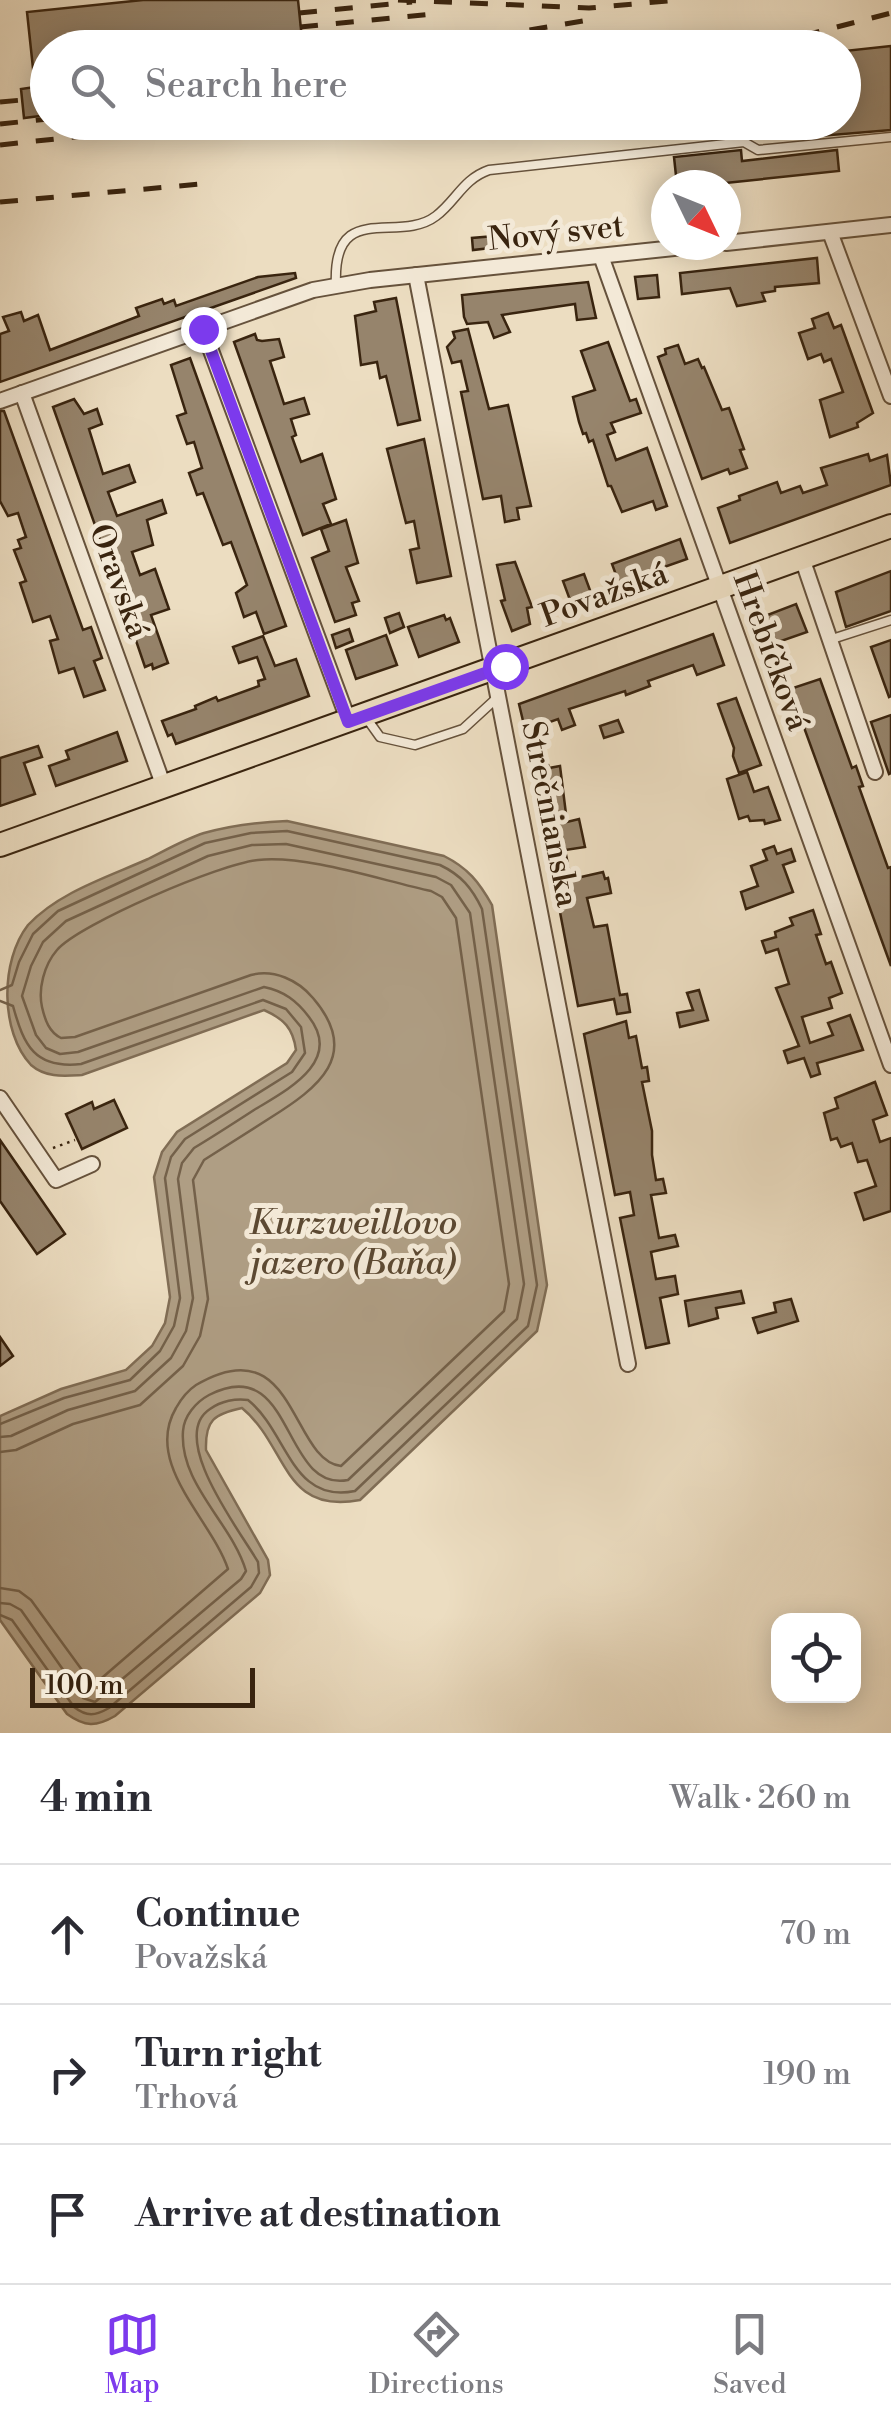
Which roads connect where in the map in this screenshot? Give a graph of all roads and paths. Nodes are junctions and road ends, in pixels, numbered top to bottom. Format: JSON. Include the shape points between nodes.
{"nodes":[{"id":1,"x":891,"y":137,"type":"edge"},
{"id":2,"x":860,"y":140,"type":"edge"},
{"id":3,"x":861,"y":140,"type":"edge"},
{"id":4,"x":891,"y":226,"type":"edge"},
{"id":5,"x":830,"y":232,"type":"junction"},
{"id":6,"x":741,"y":241,"type":"edge"},
{"id":7,"x":651,"y":251,"type":"edge"},
{"id":8,"x":600,"y":256,"type":"junction"},
{"id":9,"x":416,"y":275,"type":"junction"},
{"id":10,"x":336,"y":285,"type":"junction"},
{"id":11,"x":203,"y":329,"type":"junction"},
{"id":12,"x":22,"y":393,"type":"junction"},
{"id":13,"x":891,"y":396,"type":"edge"},
{"id":14,"x":0,"y":401,"type":"edge"},
{"id":15,"x":891,"y":526,"type":"edge"},
{"id":16,"x":802,"y":558,"type":"junction"},
{"id":17,"x":719,"y":588,"type":"junction"},
{"id":18,"x":891,"y":620,"type":"edge"},
{"id":19,"x":829,"y":640,"type":"junction"},
{"id":20,"x":494,"y":670,"type":"junction"},
{"id":21,"x":499,"y":696,"type":"junction"},
{"id":22,"x":357,"y":719,"type":"junction"},
{"id":23,"x":874,"y":772,"type":"dead end"},
{"id":24,"x":164,"y":787,"type":"junction"},
{"id":25,"x":0,"y":845,"type":"edge"},
{"id":26,"x":891,"y":1064,"type":"edge"},
{"id":27,"x":0,"y":1098,"type":"edge"},
{"id":28,"x":75,"y":1140,"type":"dead end"},
{"id":29,"x":38,"y":1154,"type":"junction"},
{"id":30,"x":92,"y":1164,"type":"dead end"},
{"id":31,"x":628,"y":1364,"type":"dead end"}],
"edges":[{"from":1,"to":3,"type":"lane"},
{"from":2,"to":10,"type":"lane","via":[[758,150],[744,142],[489,170],[469,180],[431,220],[373,228],[348,239],[336,258]]},
{"from":4,"to":5,"type":"street"},
{"from":5,"to":6,"type":"street"},
{"from":5,"to":13,"type":"street"},
{"from":7,"to":8,"type":"street","name":"Nový svet"},
{"from":8,"to":9,"type":"street","name":"Nový svet"},
{"from":8,"to":17,"type":"street","name":"Hrebíčková"},
{"from":9,"to":10,"type":"street","name":"Nový svet"},
{"from":9,"to":20,"type":"street","name":"Strečnianska"},
{"from":10,"to":11,"type":"street","name":"Nový svet"},
{"from":11,"to":12,"type":"street","name":"Nový svet"},
{"from":11,"to":22,"type":"street"},
{"from":12,"to":14,"type":"street","name":"Nový svet"},
{"from":12,"to":24,"type":"street","name":"Oravská"},
{"from":15,"to":16,"type":"main road","name":"Považská"},
{"from":16,"to":17,"type":"main road","name":"Považská"},
{"from":16,"to":19,"type":"street"},
{"from":17,"to":20,"type":"main road","name":"Považská"},
{"from":17,"to":26,"type":"street","name":"Hrebíčková"},
{"from":18,"to":19,"type":"lane"},
{"from":19,"to":23,"type":"street"},
{"from":20,"to":21,"type":"street","name":"Strečnianska"},
{"from":20,"to":22,"type":"main road","name":"Považská"},
{"from":21,"to":22,"type":"lane","via":[[464,729],[415,745],[380,736]]},
{"from":21,"to":31,"type":"street","name":"Strečnianska"},
{"from":22,"to":24,"type":"main road","name":"Považská"},
{"from":24,"to":25,"type":"main road","name":"Považská"},
{"from":27,"to":29,"type":"street"},
{"from":28,"to":29,"type":"path"},
{"from":29,"to":30,"type":"street","via":[[56,1180]]}]}
